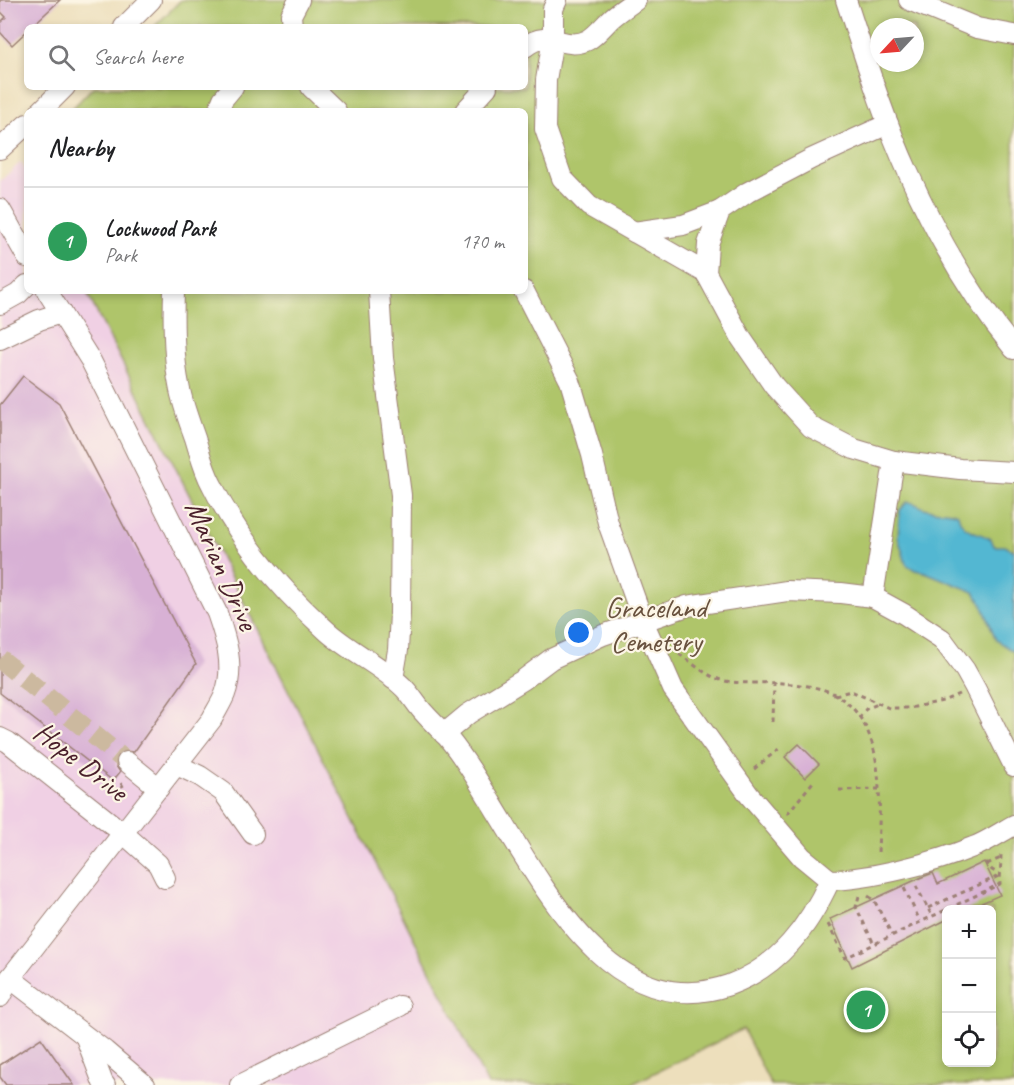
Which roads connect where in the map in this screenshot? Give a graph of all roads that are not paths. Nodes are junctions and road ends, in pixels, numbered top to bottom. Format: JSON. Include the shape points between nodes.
{"nodes":[{"id":1,"x":151,"y":0,"type":"edge"},
{"id":2,"x":557,"y":0,"type":"edge"},
{"id":3,"x":636,"y":0,"type":"edge"},
{"id":4,"x":846,"y":0,"type":"edge"},
{"id":5,"x":909,"y":0,"type":"edge"},
{"id":6,"x":127,"y":24,"type":"edge"},
{"id":7,"x":1014,"y":35,"type":"edge"},
{"id":8,"x":553,"y":39,"type":"junction"},
{"id":9,"x":528,"y":45,"type":"edge"},
{"id":10,"x":62,"y":90,"type":"edge"},
{"id":11,"x":231,"y":90,"type":"edge"},
{"id":12,"x":314,"y":90,"type":"edge"},
{"id":13,"x":484,"y":90,"type":"edge"},
{"id":14,"x":44,"y":108,"type":"edge"},
{"id":15,"x":220,"y":108,"type":"edge"},
{"id":16,"x":333,"y":108,"type":"edge"},
{"id":17,"x":468,"y":108,"type":"edge"},
{"id":18,"x":888,"y":124,"type":"junction"},
{"id":19,"x":24,"y":127,"type":"edge"},
{"id":20,"x":0,"y":149,"type":"edge"},
{"id":21,"x":0,"y":209,"type":"edge"},
{"id":22,"x":720,"y":210,"type":"junction"},
{"id":23,"x":633,"y":232,"type":"junction"},
{"id":24,"x":24,"y":252,"type":"edge"},
{"id":25,"x":706,"y":273,"type":"junction"},
{"id":26,"x":24,"y":288,"type":"edge"},
{"id":27,"x":49,"y":294,"type":"edge"},
{"id":28,"x":174,"y":294,"type":"edge"},
{"id":29,"x":379,"y":294,"type":"edge"},
{"id":30,"x":526,"y":294,"type":"edge"},
{"id":31,"x":0,"y":304,"type":"edge"},
{"id":32,"x":62,"y":313,"type":"junction"},
{"id":33,"x":0,"y":339,"type":"edge"},
{"id":34,"x":1014,"y":349,"type":"edge"},
{"id":35,"x":894,"y":461,"type":"junction"},
{"id":36,"x":1014,"y":472,"type":"edge"},
{"id":37,"x":873,"y":597,"type":"junction"},
{"id":38,"x":643,"y":621,"type":"junction"},
{"id":39,"x":393,"y":680,"type":"junction"},
{"id":40,"x":444,"y":734,"type":"junction"},
{"id":41,"x":0,"y":738,"type":"edge"},
{"id":42,"x":127,"y":762,"type":"tunnel mouth"},
{"id":43,"x":177,"y":765,"type":"junction"},
{"id":44,"x":1014,"y":766,"type":"edge"},
{"id":45,"x":159,"y":788,"type":"junction"},
{"id":46,"x":1014,"y":825,"type":"edge"},
{"id":47,"x":123,"y":833,"type":"junction"},
{"id":48,"x":253,"y":834,"type":"dead end"},
{"id":49,"x":165,"y":878,"type":"dead end"},
{"id":50,"x":830,"y":880,"type":"junction"},
{"id":51,"x":10,"y":978,"type":"junction"},
{"id":52,"x":0,"y":997,"type":"edge"},
{"id":53,"x":400,"y":1006,"type":"dead end"},
{"id":54,"x":86,"y":1038,"type":"junction"},
{"id":55,"x":105,"y":1085,"type":"edge"},
{"id":56,"x":145,"y":1085,"type":"edge"},
{"id":57,"x":240,"y":1085,"type":"edge"}],
"edges":[{"from":1,"to":6,"type":"street"},
{"from":2,"to":8,"type":"street","via":[[553,9]]},
{"from":3,"to":8,"type":"street","via":[[589,39],[573,44]]},
{"from":4,"to":18,"type":"street"},
{"from":5,"to":7,"type":"street","via":[[977,28]]},
{"from":8,"to":9,"type":"street","via":[[535,39]]},
{"from":8,"to":23,"type":"street","via":[[546,80],[545,129],[562,178],[589,206]]},
{"from":10,"to":14,"type":"street"},
{"from":11,"to":15,"type":"street"},
{"from":12,"to":16,"type":"street"},
{"from":13,"to":17,"type":"street"},
{"from":18,"to":22,"type":"street","via":[[811,159]]},
{"from":18,"to":34,"type":"street","via":[[908,173],[954,262],[988,317]]},
{"from":19,"to":20,"type":"street"},
{"from":21,"to":24,"type":"street"},
{"from":22,"to":23,"type":"street","via":[[683,225]]},
{"from":22,"to":25,"type":"street","via":[[708,244]]},
{"from":23,"to":25,"type":"street"},
{"from":25,"to":35,"type":"street","via":[[767,377],[811,427],[854,449]]},
{"from":26,"to":31,"type":"street"},
{"from":27,"to":32,"type":"street","name":"Marian Drive"},
{"from":28,"to":39,"type":"street","via":[[179,385],[210,483],[245,542],[278,583],[329,633]]},
{"from":29,"to":39,"type":"street","via":[[400,495],[400,614]]},
{"from":30,"to":38,"type":"street","via":[[570,381],[608,523]]},
{"from":32,"to":33,"type":"street"},
{"from":32,"to":43,"type":"street","name":"Marian Drive","via":[[96,371],[217,613],[227,642],[230,668],[225,693],[212,719]]},
{"from":35,"to":36,"type":"street"},
{"from":35,"to":37,"type":"street"},
{"from":37,"to":38,"type":"street","via":[[787,591],[687,606]]},
{"from":37,"to":44,"type":"street","via":[[942,639],[965,670]]},
{"from":38,"to":40,"type":"street","via":[[551,659]]},
{"from":38,"to":50,"type":"street","via":[[673,689],[739,782],[802,857]]},
{"from":39,"to":40,"type":"street","via":[[405,688]]},
{"from":40,"to":50,"type":"street","via":[[577,932],[624,972],[653,987],[681,992],[711,991],[747,978],[776,959],[800,933]]},
{"from":41,"to":47,"type":"street","name":"Hope Drive"},
{"from":42,"to":45,"type":"street"},
{"from":43,"to":45,"type":"street","name":"Marian Drive"},
{"from":43,"to":48,"type":"street","via":[[223,792]]},
{"from":45,"to":47,"type":"street","name":"Marian Drive"},
{"from":46,"to":50,"type":"street","via":[[974,847],[904,871]]},
{"from":47,"to":49,"type":"street","name":"Hope Drive","via":[[158,864]]},
{"from":47,"to":51,"type":"street","name":"Marian Drive"},
{"from":51,"to":52,"type":"street","name":"Marian Drive"},
{"from":51,"to":54,"type":"street"},
{"from":53,"to":57,"type":"street"},
{"from":54,"to":55,"type":"street"},
{"from":54,"to":56,"type":"street"}]}
